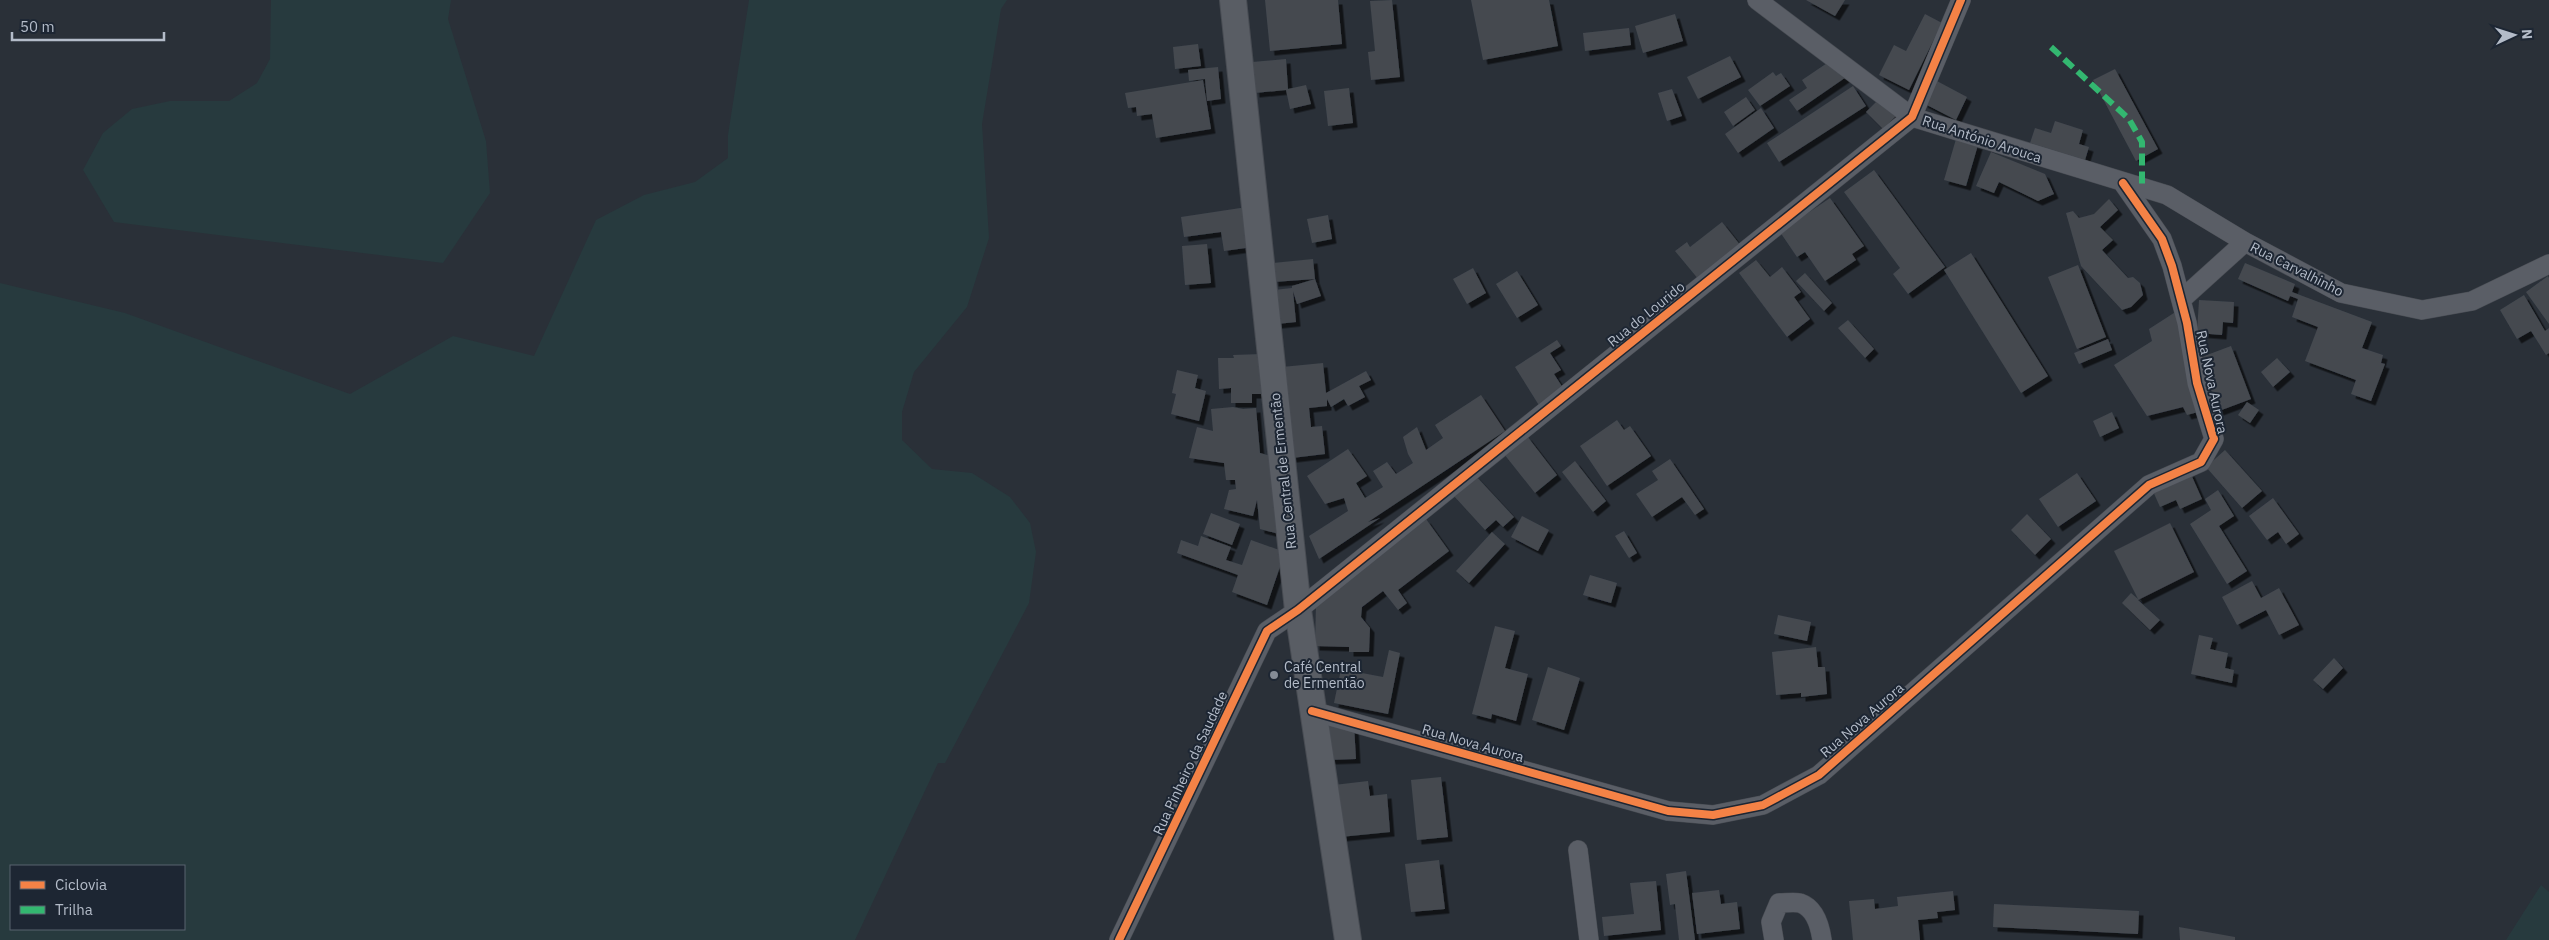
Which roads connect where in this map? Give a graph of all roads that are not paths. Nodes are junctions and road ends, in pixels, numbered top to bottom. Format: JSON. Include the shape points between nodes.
{"nodes":[{"id":1,"x":1233,"y":0,"type":"edge"},
{"id":2,"x":1757,"y":0,"type":"edge"},
{"id":3,"x":1961,"y":0,"type":"edge"},
{"id":4,"x":1912,"y":117,"type":"junction"},
{"id":5,"x":2123,"y":183,"type":"junction"},
{"id":6,"x":2245,"y":242,"type":"junction"},
{"id":7,"x":2549,"y":264,"type":"edge"},
{"id":8,"x":2182,"y":299,"type":"junction"},
{"id":9,"x":1298,"y":610,"type":"junction"},
{"id":10,"x":1312,"y":711,"type":"junction"},
{"id":11,"x":1578,"y":850,"type":"dead end"},
{"id":12,"x":1119,"y":940,"type":"edge"},
{"id":13,"x":1348,"y":940,"type":"edge"},
{"id":14,"x":1589,"y":940,"type":"edge"},
{"id":15,"x":1774,"y":940,"type":"edge"},
{"id":16,"x":1822,"y":940,"type":"edge"}],
"edges":[{"from":1,"to":9,"type":"street","name":"Rua Central de Ermentão"},
{"from":2,"to":4,"type":"street","name":"Rua António Arouca"},
{"from":3,"to":4,"type":"street","name":"Rua do Lourido"},
{"from":4,"to":5,"type":"street","name":"Rua António Arouca"},
{"from":4,"to":9,"type":"street","name":"Rua do Lourido"},
{"from":5,"to":6,"type":"street","name":"Rua António Arouca","via":[[2167,196]]},
{"from":5,"to":8,"type":"street","name":"Rua Nova Aurora","via":[[2162,239]]},
{"from":6,"to":7,"type":"street","name":"Rua Carvalhinho","via":[[2341,293],[2422,310],[2472,301]]},
{"from":6,"to":8,"type":"street"},
{"from":8,"to":10,"type":"street","name":"Rua Nova Aurora","via":[[2197,382],[2214,439],[2201,462],[2149,485],[1818,775],[1763,806],[1713,815],[1668,811]]},
{"from":9,"to":10,"type":"street","name":"Rua Central de Ermentão"},
{"from":9,"to":12,"type":"street","name":"Rua Pinheiro da Saudade","via":[[1266,631]]},
{"from":10,"to":13,"type":"street","name":"Rua Central de Ermentão"},
{"from":11,"to":14,"type":"street"},
{"from":15,"to":16,"type":"street","via":[[1771,922],[1779,903],[1800,903],[1813,914]]}]}
